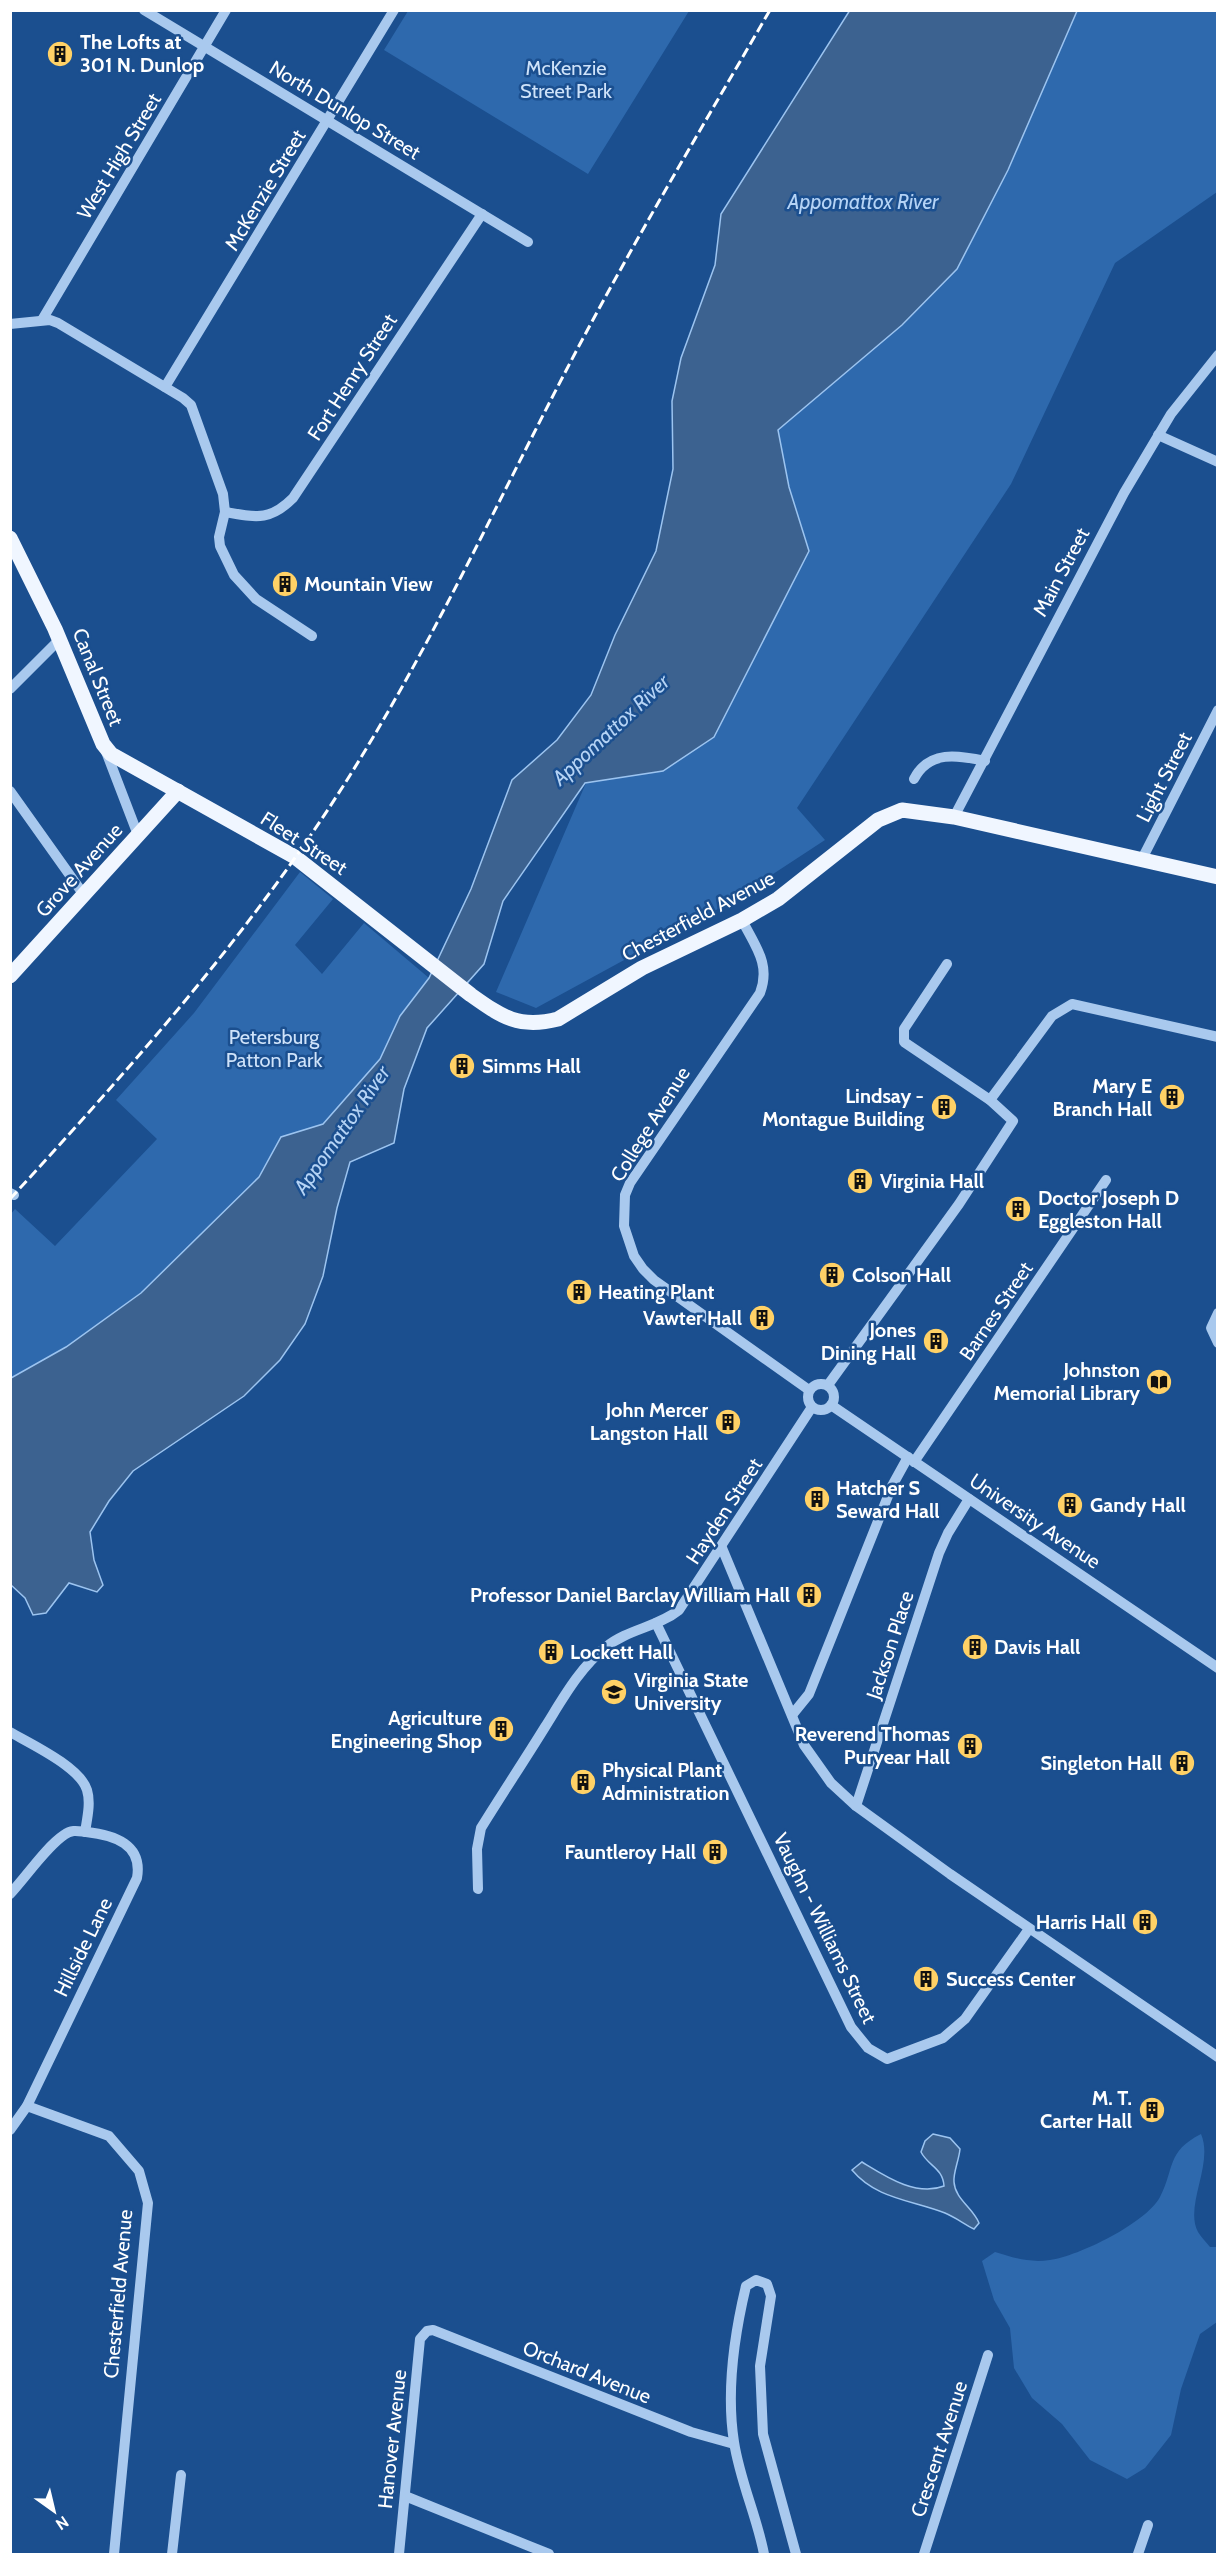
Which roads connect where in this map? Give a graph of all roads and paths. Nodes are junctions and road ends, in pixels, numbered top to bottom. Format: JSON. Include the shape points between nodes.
{"nodes":[{"id":1,"x":144,"y":10,"type":"edge"},
{"id":2,"x":226,"y":10,"type":"edge"},
{"id":3,"x":394,"y":10,"type":"edge"},
{"id":4,"x":205,"y":47,"type":"junction"},
{"id":5,"x":327,"y":121,"type":"junction"},
{"id":6,"x":482,"y":214,"type":"junction"},
{"id":7,"x":528,"y":242,"type":"dead end"},
{"id":8,"x":10,"y":317,"type":"edge"},
{"id":9,"x":42,"y":320,"type":"junction"},
{"id":10,"x":16,"y":324,"type":"edge"},
{"id":11,"x":1218,"y":355,"type":"edge"},
{"id":12,"x":165,"y":387,"type":"junction"},
{"id":13,"x":1158,"y":435,"type":"junction"},
{"id":14,"x":1218,"y":462,"type":"edge"},
{"id":15,"x":225,"y":512,"type":"junction"},
{"id":16,"x":10,"y":538,"type":"edge"},
{"id":17,"x":312,"y":636,"type":"dead end"},
{"id":18,"x":60,"y":639,"type":"junction"},
{"id":19,"x":10,"y":689,"type":"edge"},
{"id":20,"x":1218,"y":710,"type":"edge"},
{"id":21,"x":103,"y":744,"type":"junction"},
{"id":22,"x":985,"y":761,"type":"junction"},
{"id":23,"x":914,"y":779,"type":"dead end"},
{"id":24,"x":10,"y":791,"type":"edge"},
{"id":25,"x":178,"y":791,"type":"junction"},
{"id":26,"x":954,"y":817,"type":"junction"},
{"id":27,"x":138,"y":836,"type":"junction"},
{"id":28,"x":1142,"y":859,"type":"junction"},
{"id":29,"x":1218,"y":877,"type":"edge"},
{"id":30,"x":84,"y":895,"type":"junction"},
{"id":31,"x":742,"y":920,"type":"junction"},
{"id":32,"x":947,"y":964,"type":"dead end"},
{"id":33,"x":10,"y":976,"type":"edge"},
{"id":34,"x":471,"y":995,"type":"joint"},
{"id":35,"x":1218,"y":1037,"type":"edge"},
{"id":36,"x":990,"y":1100,"type":"junction"},
{"id":37,"x":1106,"y":1180,"type":"dead end"},
{"id":38,"x":1218,"y":1312,"type":"edge"},
{"id":39,"x":1215,"y":1339,"type":"edge"},
{"id":40,"x":828,"y":1385,"type":"junction"},
{"id":41,"x":809,"y":1390,"type":"junction"},
{"id":42,"x":831,"y":1405,"type":"junction"},
{"id":43,"x":812,"y":1407,"type":"junction"},
{"id":44,"x":911,"y":1459,"type":"junction"},
{"id":45,"x":969,"y":1499,"type":"junction"},
{"id":46,"x":722,"y":1548,"type":"junction"},
{"id":47,"x":656,"y":1623,"type":"junction"},
{"id":48,"x":1218,"y":1668,"type":"edge"},
{"id":49,"x":792,"y":1715,"type":"junction"},
{"id":50,"x":10,"y":1732,"type":"edge"},
{"id":51,"x":856,"y":1806,"type":"junction"},
{"id":52,"x":85,"y":1832,"type":"junction"},
{"id":53,"x":478,"y":1889,"type":"dead end"},
{"id":54,"x":10,"y":1894,"type":"edge"},
{"id":55,"x":1029,"y":1929,"type":"junction"},
{"id":56,"x":1218,"y":2057,"type":"edge"},
{"id":57,"x":27,"y":2106,"type":"junction"},
{"id":58,"x":10,"y":2130,"type":"edge"},
{"id":59,"x":427,"y":2331,"type":"joint"},
{"id":60,"x":988,"y":2355,"type":"dead end"},
{"id":61,"x":734,"y":2444,"type":"junction"},
{"id":62,"x":181,"y":2475,"type":"dead end"},
{"id":63,"x":405,"y":2496,"type":"junction"},
{"id":64,"x":1148,"y":2525,"type":"dead end"},
{"id":65,"x":114,"y":2554,"type":"edge"},
{"id":66,"x":172,"y":2554,"type":"edge"},
{"id":67,"x":399,"y":2554,"type":"edge"},
{"id":68,"x":549,"y":2554,"type":"edge"},
{"id":69,"x":764,"y":2554,"type":"edge"},
{"id":70,"x":796,"y":2554,"type":"edge"},
{"id":71,"x":924,"y":2554,"type":"edge"},
{"id":72,"x":1138,"y":2554,"type":"edge"}],
"edges":[{"from":1,"to":4,"type":"street","name":"North Dunlop Street"},
{"from":2,"to":4,"type":"street","name":"West High Street"},
{"from":3,"to":5,"type":"street","name":"McKenzie Street"},
{"from":4,"to":5,"type":"street","name":"North Dunlop Street"},
{"from":4,"to":9,"type":"street","name":"West High Street"},
{"from":5,"to":6,"type":"street","name":"North Dunlop Street"},
{"from":5,"to":12,"type":"street","name":"McKenzie Street"},
{"from":6,"to":7,"type":"street","name":"North Dunlop Street"},
{"from":6,"to":15,"type":"street","name":"Fort Henry Street","via":[[293,498],[267,516]]},
{"from":8,"to":10,"type":"street"},
{"from":9,"to":10,"type":"street"},
{"from":9,"to":12,"type":"street","via":[[58,323]]},
{"from":11,"to":13,"type":"street","name":"Main Street"},
{"from":12,"to":15,"type":"street","via":[[183,398],[196,415],[224,494]]},
{"from":13,"to":14,"type":"street"},
{"from":13,"to":22,"type":"street","name":"Main Street","via":[[1079,575]]},
{"from":15,"to":17,"type":"street","via":[[220,546],[234,574],[256,599]]},
{"from":16,"to":18,"type":"main road","name":"Canal Street"},
{"from":18,"to":19,"type":"street"},
{"from":18,"to":21,"type":"main road","name":"Canal Street"},
{"from":20,"to":28,"type":"street","name":"Light Street"},
{"from":21,"to":25,"type":"main road","name":"Fleet Street","via":[[111,754]]},
{"from":21,"to":27,"type":"street","name":"Canal Street"},
{"from":22,"to":23,"type":"street","via":[[961,755],[933,759]]},
{"from":22,"to":26,"type":"street","name":"Main Street"},
{"from":24,"to":30,"type":"street"},
{"from":25,"to":27,"type":"main road","name":"Grove Avenue"},
{"from":25,"to":34,"type":"main road","name":"Fleet Street","via":[[295,856]]},
{"from":26,"to":28,"type":"main road","name":"Chesterfield Avenue"},
{"from":26,"to":31,"type":"main road","name":"Chesterfield Avenue","via":[[912,810],[889,814],[806,879]]},
{"from":27,"to":30,"type":"main road","name":"Grove Avenue"},
{"from":28,"to":29,"type":"main road","name":"Chesterfield Avenue"},
{"from":30,"to":33,"type":"main road","name":"Grove Avenue"},
{"from":31,"to":34,"type":"main road","name":"Chesterfield Avenue","via":[[642,968],[558,1019],[544,1023],[516,1022]]},
{"from":31,"to":41,"type":"street","name":"College Avenue","via":[[761,956],[766,977],[760,993],[630,1183],[625,1195],[624,1226],[634,1256],[654,1280]]},
{"from":32,"to":36,"type":"street","via":[[904,1029],[904,1042]]},
{"from":35,"to":36,"type":"street","via":[[1072,1004],[1052,1016]]},
{"from":36,"to":40,"type":"street","via":[[1013,1121],[959,1204]]},
{"from":37,"to":44,"type":"street","name":"Barnes Street"},
{"from":38,"to":39,"type":"street","via":[[1211,1328]]},
{"from":40,"to":41,"type":"street","via":[[818,1384]]},
{"from":40,"to":42,"type":"street","via":[[834,1396]]},
{"from":41,"to":43,"type":"street","via":[[807,1397]]},
{"from":42,"to":43,"type":"street","via":[[822,1410]]},
{"from":42,"to":44,"type":"street","name":"University Avenue"},
{"from":43,"to":46,"type":"street","name":"Hayden Street"},
{"from":44,"to":45,"type":"street","name":"University Avenue"},
{"from":44,"to":49,"type":"street","name":"Barnes Street","via":[[892,1486],[809,1695]]},
{"from":45,"to":48,"type":"street","name":"University Avenue"},
{"from":45,"to":51,"type":"street","name":"Jackson Place","via":[[939,1553]]},
{"from":46,"to":47,"type":"street","name":"Hayden Street","via":[[679,1610]]},
{"from":46,"to":49,"type":"street"},
{"from":47,"to":53,"type":"street","name":"Hayden Street","via":[[624,1635],[606,1647],[592,1659],[559,1706],[481,1828]]},
{"from":47,"to":55,"type":"street","name":"Vaughn - Williams Street","via":[[851,2027],[868,2048],[887,2059],[943,2038],[965,2019]]},
{"from":49,"to":51,"type":"street","via":[[817,1765]]},
{"from":50,"to":52,"type":"street","via":[[83,1781],[89,1799]]},
{"from":51,"to":55,"type":"street"},
{"from":52,"to":54,"type":"street","via":[[74,1830],[60,1838]]},
{"from":52,"to":57,"type":"street","name":"Hillside Lane","via":[[110,1835],[130,1847],[138,1862],[137,1878]]},
{"from":55,"to":56,"type":"street"},
{"from":57,"to":58,"type":"street","name":"Hillside Lane"},
{"from":57,"to":65,"type":"street","name":"Chesterfield Avenue","via":[[109,2136],[139,2171],[148,2203]]},
{"from":59,"to":61,"type":"street","name":"Orchard Avenue","via":[[433,2330],[692,2432]]},
{"from":59,"to":63,"type":"street","name":"Hanover Avenue","via":[[420,2339]]},
{"from":60,"to":71,"type":"street","name":"Crescent Avenue"},
{"from":61,"to":69,"type":"street"},
{"from":61,"to":70,"type":"street","via":[[731,2388],[742,2301],[746,2286],[761,2281],[771,2289],[760,2366],[763,2434]]},
{"from":62,"to":66,"type":"street"},
{"from":63,"to":67,"type":"street","name":"Hanover Avenue"},
{"from":63,"to":68,"type":"street"},
{"from":64,"to":72,"type":"street"}]}
